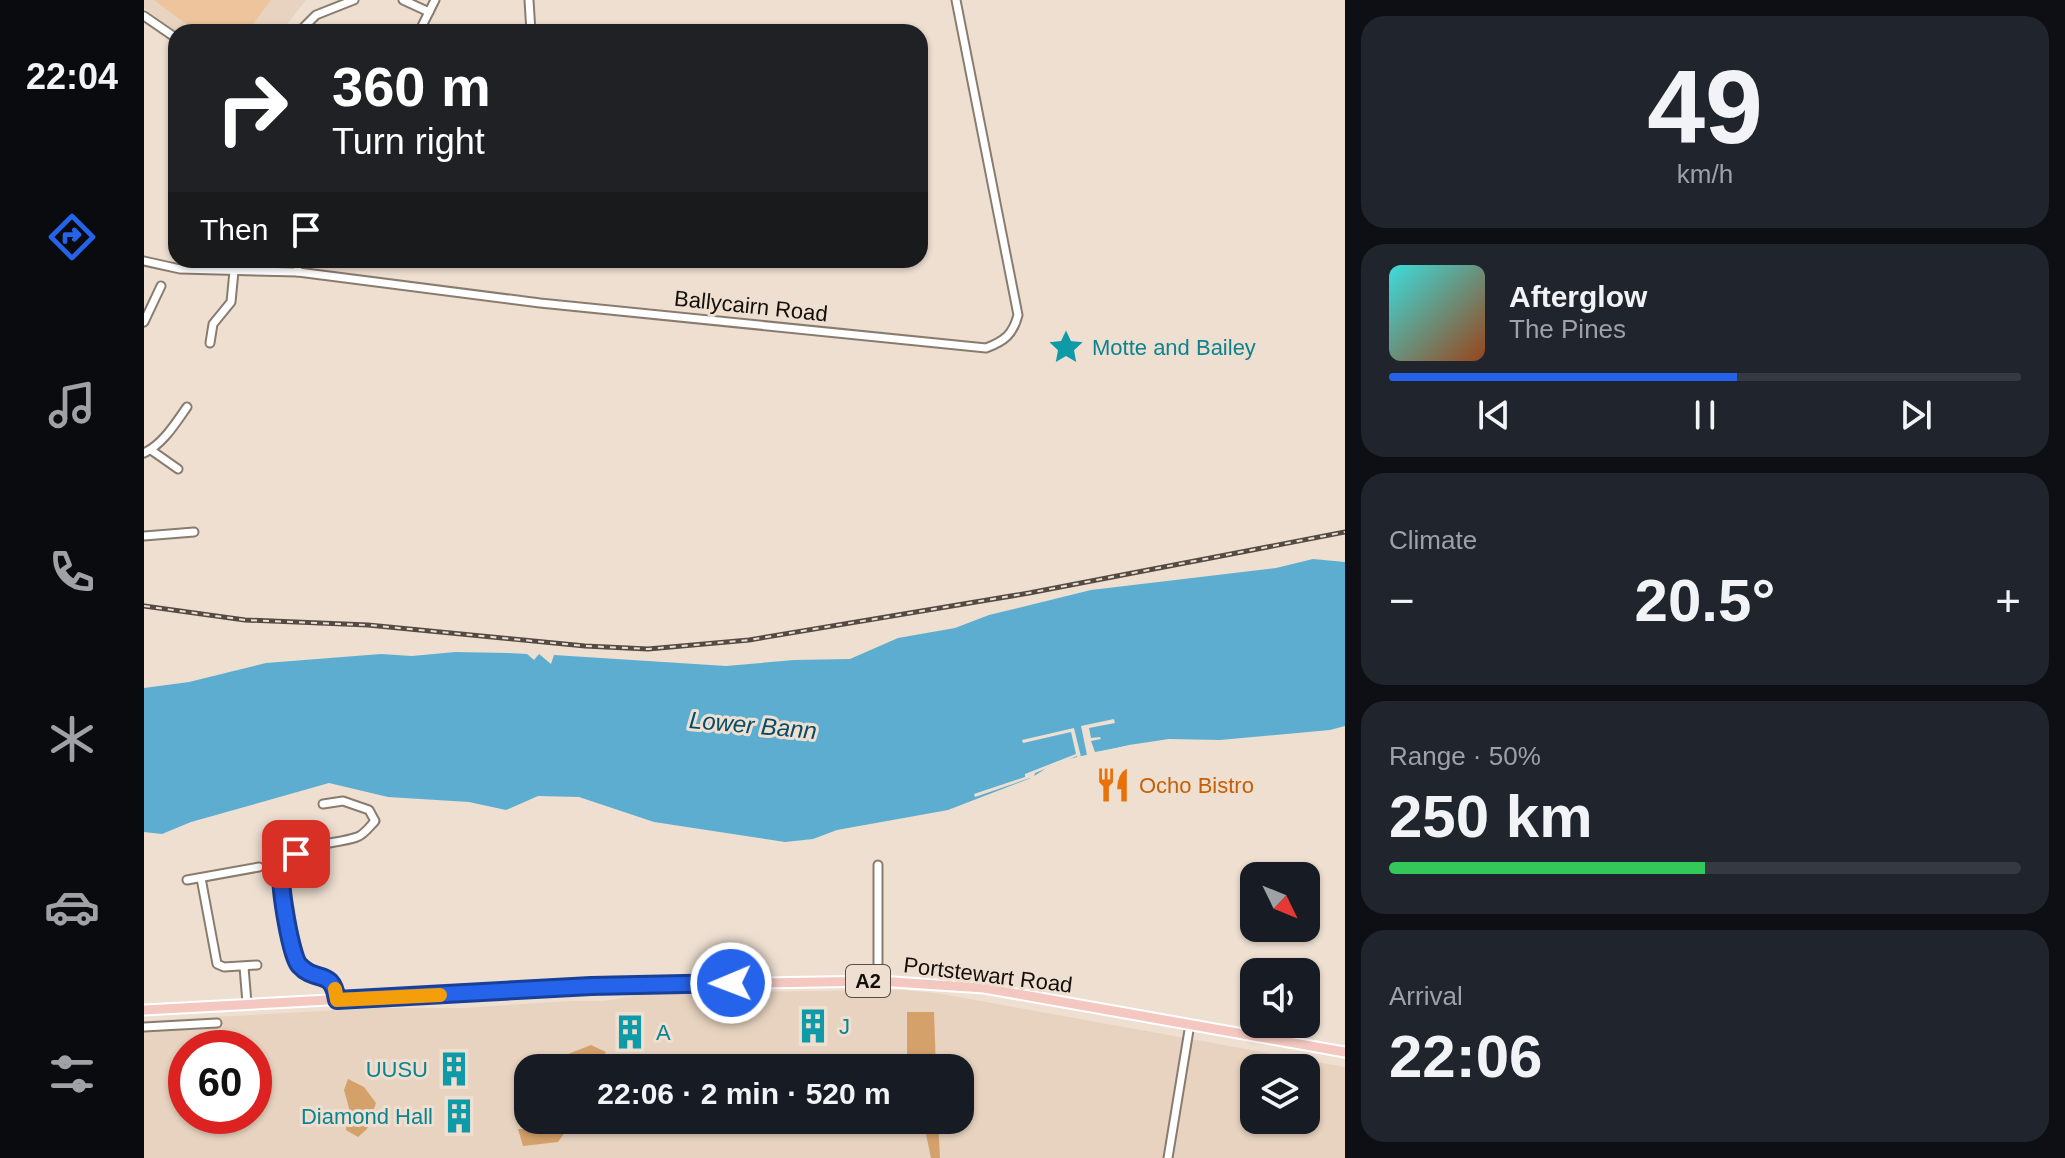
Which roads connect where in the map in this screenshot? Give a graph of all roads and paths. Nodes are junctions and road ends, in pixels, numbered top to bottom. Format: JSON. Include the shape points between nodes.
{"nodes":[{"id":1,"x":354,"y":0,"type":"edge"},
{"id":2,"x":403,"y":0,"type":"edge"},
{"id":3,"x":435,"y":0,"type":"edge"},
{"id":4,"x":529,"y":0,"type":"edge"},
{"id":5,"x":956,"y":0,"type":"edge"},
{"id":6,"x":429,"y":12,"type":"junction"},
{"id":7,"x":144,"y":16,"type":"edge"},
{"id":8,"x":307,"y":24,"type":"edge"},
{"id":9,"x":423,"y":24,"type":"edge"},
{"id":10,"x":530,"y":24,"type":"edge"},
{"id":11,"x":168,"y":32,"type":"edge"},
{"id":12,"x":144,"y":261,"type":"edge"},
{"id":13,"x":168,"y":266,"type":"edge"},
{"id":14,"x":176,"y":268,"type":"edge"},
{"id":15,"x":298,"y":268,"type":"edge"},
{"id":16,"x":234,"y":271,"type":"junction"},
{"id":17,"x":298,"y":272,"type":"junction"},
{"id":18,"x":161,"y":286,"type":"dead end"},
{"id":19,"x":144,"y":322,"type":"edge"},
{"id":20,"x":210,"y":343,"type":"dead end"},
{"id":21,"x":187,"y":407,"type":"dead end"},
{"id":22,"x":148,"y":451,"type":"edge"},
{"id":23,"x":178,"y":469,"type":"dead end"},
{"id":24,"x":194,"y":532,"type":"dead end"},
{"id":25,"x":144,"y":536,"type":"edge"},
{"id":26,"x":323,"y":804,"type":"dead end"},
{"id":27,"x":878,"y":865,"type":"dead end"},
{"id":28,"x":259,"y":867,"type":"dead end"},
{"id":29,"x":201,"y":878,"type":"junction"},
{"id":30,"x":187,"y":880,"type":"dead end"},
{"id":31,"x":257,"y":965,"type":"dead end"},
{"id":32,"x":244,"y":967,"type":"junction"},
{"id":33,"x":878,"y":981,"type":"junction"},
{"id":34,"x":337,"y":1000,"type":"junction"},
{"id":35,"x":247,"y":1003,"type":"junction"},
{"id":36,"x":144,"y":1010,"type":"edge"},
{"id":37,"x":217,"y":1023,"type":"dead end"},
{"id":38,"x":1190,"y":1024,"type":"junction"},
{"id":39,"x":144,"y":1027,"type":"edge"},
{"id":40,"x":1345,"y":1052,"type":"edge"},
{"id":41,"x":1168,"y":1158,"type":"edge"}],
"edges":[{"from":1,"to":8,"type":"street"},
{"from":2,"to":6,"type":"street"},
{"from":3,"to":6,"type":"street"},
{"from":4,"to":10,"type":"street"},
{"from":5,"to":17,"type":"street","name":"Ballycairn Road","via":[[1018,315],[1015,329],[1002,342],[986,348],[955,345],[540,303]]},
{"from":6,"to":9,"type":"street"},
{"from":7,"to":11,"type":"street"},
{"from":12,"to":13,"type":"street","name":"Ballycairn Road"},
{"from":14,"to":16,"type":"street","name":"Ballycairn Road"},
{"from":15,"to":17,"type":"street"},
{"from":16,"to":17,"type":"street","name":"Ballycairn Road"},
{"from":16,"to":20,"type":"street","via":[[231,302],[213,324]]},
{"from":18,"to":19,"type":"street"},
{"from":21,"to":22,"type":"street"},
{"from":22,"to":23,"type":"street"},
{"from":24,"to":25,"type":"street"},
{"from":26,"to":34,"type":"street","via":[[343,801],[369,810],[375,821],[359,837],[296,854],[285,862],[281,876],[299,965],[327,978]]},
{"from":27,"to":33,"type":"street"},
{"from":28,"to":29,"type":"street"},
{"from":29,"to":30,"type":"street"},
{"from":29,"to":32,"type":"street","via":[[216,961],[224,967]]},
{"from":31,"to":32,"type":"street"},
{"from":32,"to":35,"type":"street"},
{"from":33,"to":34,"type":"main road","name":"Portstewart Road","number":"A2","via":[[591,986]]},
{"from":33,"to":38,"type":"main road","name":"Portstewart Road","number":"A2","via":[[984,988]]},
{"from":34,"to":35,"type":"main road","name":"Portstewart Road","number":"A2"},
{"from":35,"to":36,"type":"main road","name":"Portstewart Road","number":"A2"},
{"from":37,"to":39,"type":"street"},
{"from":38,"to":40,"type":"main road","name":"Portstewart Road","number":"A2"},
{"from":38,"to":41,"type":"street"}]}
